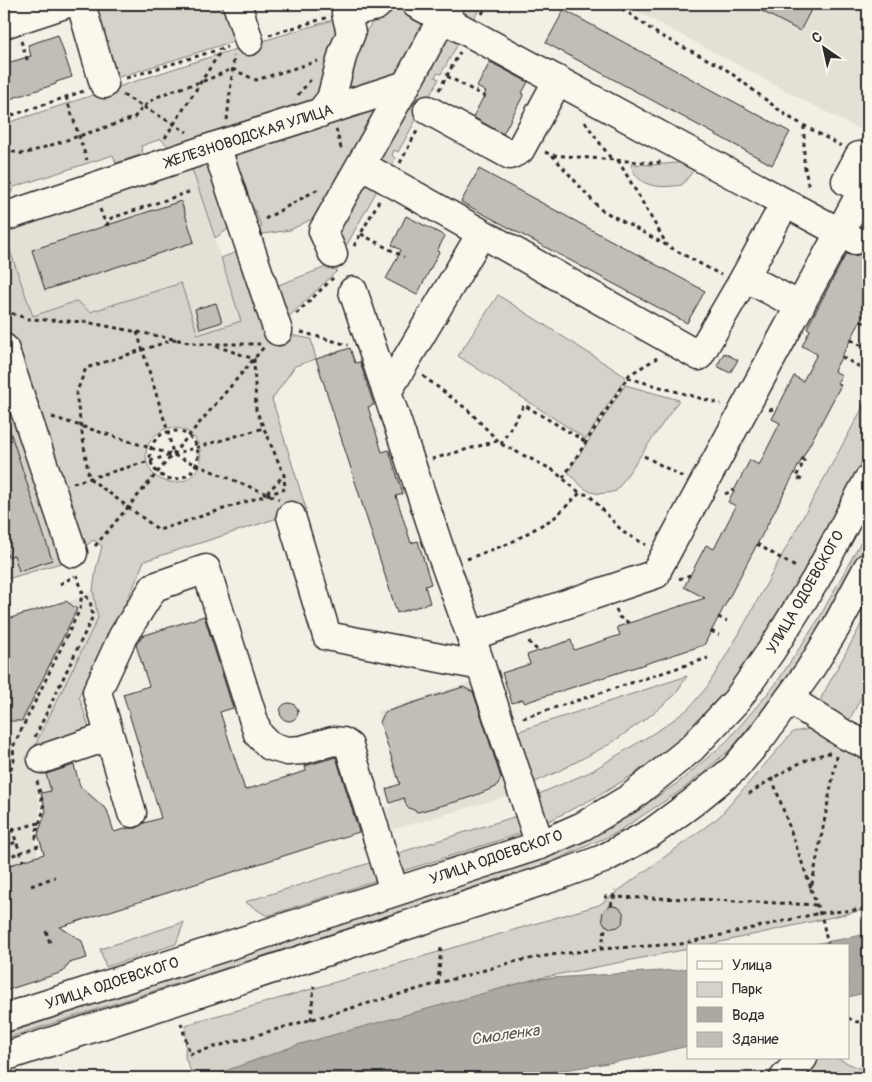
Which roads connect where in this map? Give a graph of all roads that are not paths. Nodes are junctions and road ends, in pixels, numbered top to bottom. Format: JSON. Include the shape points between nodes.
{"nodes":[{"id":1,"x":65,"y":4,"type":"edge"},
{"id":2,"x":81,"y":4,"type":"edge"},
{"id":3,"x":237,"y":4,"type":"edge"},
{"id":4,"x":416,"y":4,"type":"edge"},
{"id":5,"x":377,"y":5,"type":"edge"},
{"id":6,"x":446,"y":11,"type":"edge"},
{"id":7,"x":4,"y":24,"type":"edge"},
{"id":8,"x":346,"y":26,"type":"edge"},
{"id":9,"x":242,"y":43,"type":"road end"},
{"id":10,"x":558,"y":80,"type":"junction"},
{"id":11,"x":104,"y":84,"type":"road end"},
{"id":12,"x":406,"y":85,"type":"junction"},
{"id":13,"x":428,"y":110,"type":"dead end"},
{"id":14,"x":326,"y":111,"type":"junction"},
{"id":15,"x":220,"y":144,"type":"junction"},
{"id":16,"x":358,"y":170,"type":"junction"},
{"id":17,"x":863,"y":175,"type":"edge"},
{"id":18,"x":785,"y":203,"type":"junction"},
{"id":19,"x":4,"y":217,"type":"edge"},
{"id":20,"x":837,"y":230,"type":"junction"},
{"id":21,"x":481,"y":234,"type":"junction"},
{"id":22,"x":333,"y":254,"type":"dead end"},
{"id":23,"x":742,"y":281,"type":"junction"},
{"id":24,"x":353,"y":291,"type":"dead end"},
{"id":25,"x":800,"y":306,"type":"junction"},
{"id":26,"x":280,"y":335,"type":"road end"},
{"id":27,"x":4,"y":348,"type":"edge"},
{"id":28,"x":375,"y":353,"type":"junction"},
{"id":29,"x":404,"y":362,"type":"junction"},
{"id":30,"x":387,"y":392,"type":"junction"},
{"id":31,"x":868,"y":480,"type":"edge"},
{"id":32,"x":288,"y":509,"type":"road end"},
{"id":33,"x":75,"y":564,"type":"road end"},
{"id":34,"x":868,"y":567,"type":"edge"},
{"id":35,"x":471,"y":636,"type":"junction"},
{"id":36,"x":481,"y":666,"type":"junction"},
{"id":37,"x":789,"y":699,"type":"junction"},
{"id":38,"x":109,"y":736,"type":"junction"},
{"id":39,"x":868,"y":745,"type":"edge"},
{"id":40,"x":33,"y":760,"type":"road end"},
{"id":41,"x":132,"y":813,"type":"dead end"},
{"id":42,"x":540,"y":845,"type":"junction"},
{"id":43,"x":394,"y":892,"type":"junction"},
{"id":44,"x":4,"y":1018,"type":"edge"},
{"id":45,"x":4,"y":1058,"type":"edge"},
{"id":46,"x":801,"y":1060,"type":"edge"},
{"id":47,"x":784,"y":1078,"type":"edge"}],
"edges":[{"from":1,"to":7,"type":"street"},
{"from":2,"to":11,"type":"street"},
{"from":3,"to":9,"type":"street"},
{"from":4,"to":6,"type":"street"},
{"from":5,"to":8,"type":"street"},
{"from":6,"to":10,"type":"street"},
{"from":6,"to":12,"type":"street"},
{"from":8,"to":14,"type":"street"},
{"from":10,"to":13,"type":"street","via":[[520,150],[510,155]]},
{"from":10,"to":18,"type":"street"},
{"from":12,"to":14,"type":"street","name":"ЖЕЛЕЗНОВОДСКАЯ УЛИЦА"},
{"from":12,"to":16,"type":"street"},
{"from":14,"to":15,"type":"street","name":"ЖЕЛЕЗНОВОДСКАЯ УЛИЦА"},
{"from":15,"to":19,"type":"street","name":"ЖЕЛЕЗНОВОДСКАЯ УЛИЦА"},
{"from":15,"to":26,"type":"street"},
{"from":16,"to":21,"type":"street"},
{"from":16,"to":22,"type":"street","via":[[324,231]]},
{"from":17,"to":20,"type":"street"},
{"from":18,"to":20,"type":"street"},
{"from":18,"to":23,"type":"street"},
{"from":20,"to":25,"type":"street"},
{"from":21,"to":23,"type":"street","via":[[699,356]]},
{"from":21,"to":29,"type":"street"},
{"from":23,"to":25,"type":"street"},
{"from":24,"to":28,"type":"street"},
{"from":25,"to":35,"type":"street","via":[[744,410],[712,491],[664,556],[656,574]]},
{"from":27,"to":33,"type":"street"},
{"from":28,"to":29,"type":"street"},
{"from":28,"to":30,"type":"street"},
{"from":29,"to":30,"type":"street"},
{"from":30,"to":35,"type":"street"},
{"from":31,"to":42,"type":"street","name":"УЛИЦА ОДОЕВСКОГО","via":[[816,578],[738,700],[692,748],[630,798],[583,826]]},
{"from":32,"to":36,"type":"street","via":[[327,636]]},
{"from":34,"to":37,"type":"street","via":[[836,627]]},
{"from":35,"to":36,"type":"street"},
{"from":36,"to":42,"type":"street"},
{"from":37,"to":39,"type":"street"},
{"from":37,"to":45,"type":"street","via":[[735,768],[651,833],[602,859]]},
{"from":38,"to":40,"type":"street"},
{"from":38,"to":41,"type":"street"},
{"from":38,"to":43,"type":"street","via":[[97,692],[123,636],[154,587],[206,569],[258,734],[270,746],[287,751],[333,741],[349,746]]},
{"from":42,"to":43,"type":"street","name":"УЛИЦА ОДОЕВСКОГО"},
{"from":43,"to":44,"type":"street","name":"УЛИЦА ОДОЕВСКОГО"},
{"from":46,"to":47,"type":"street"}]}
